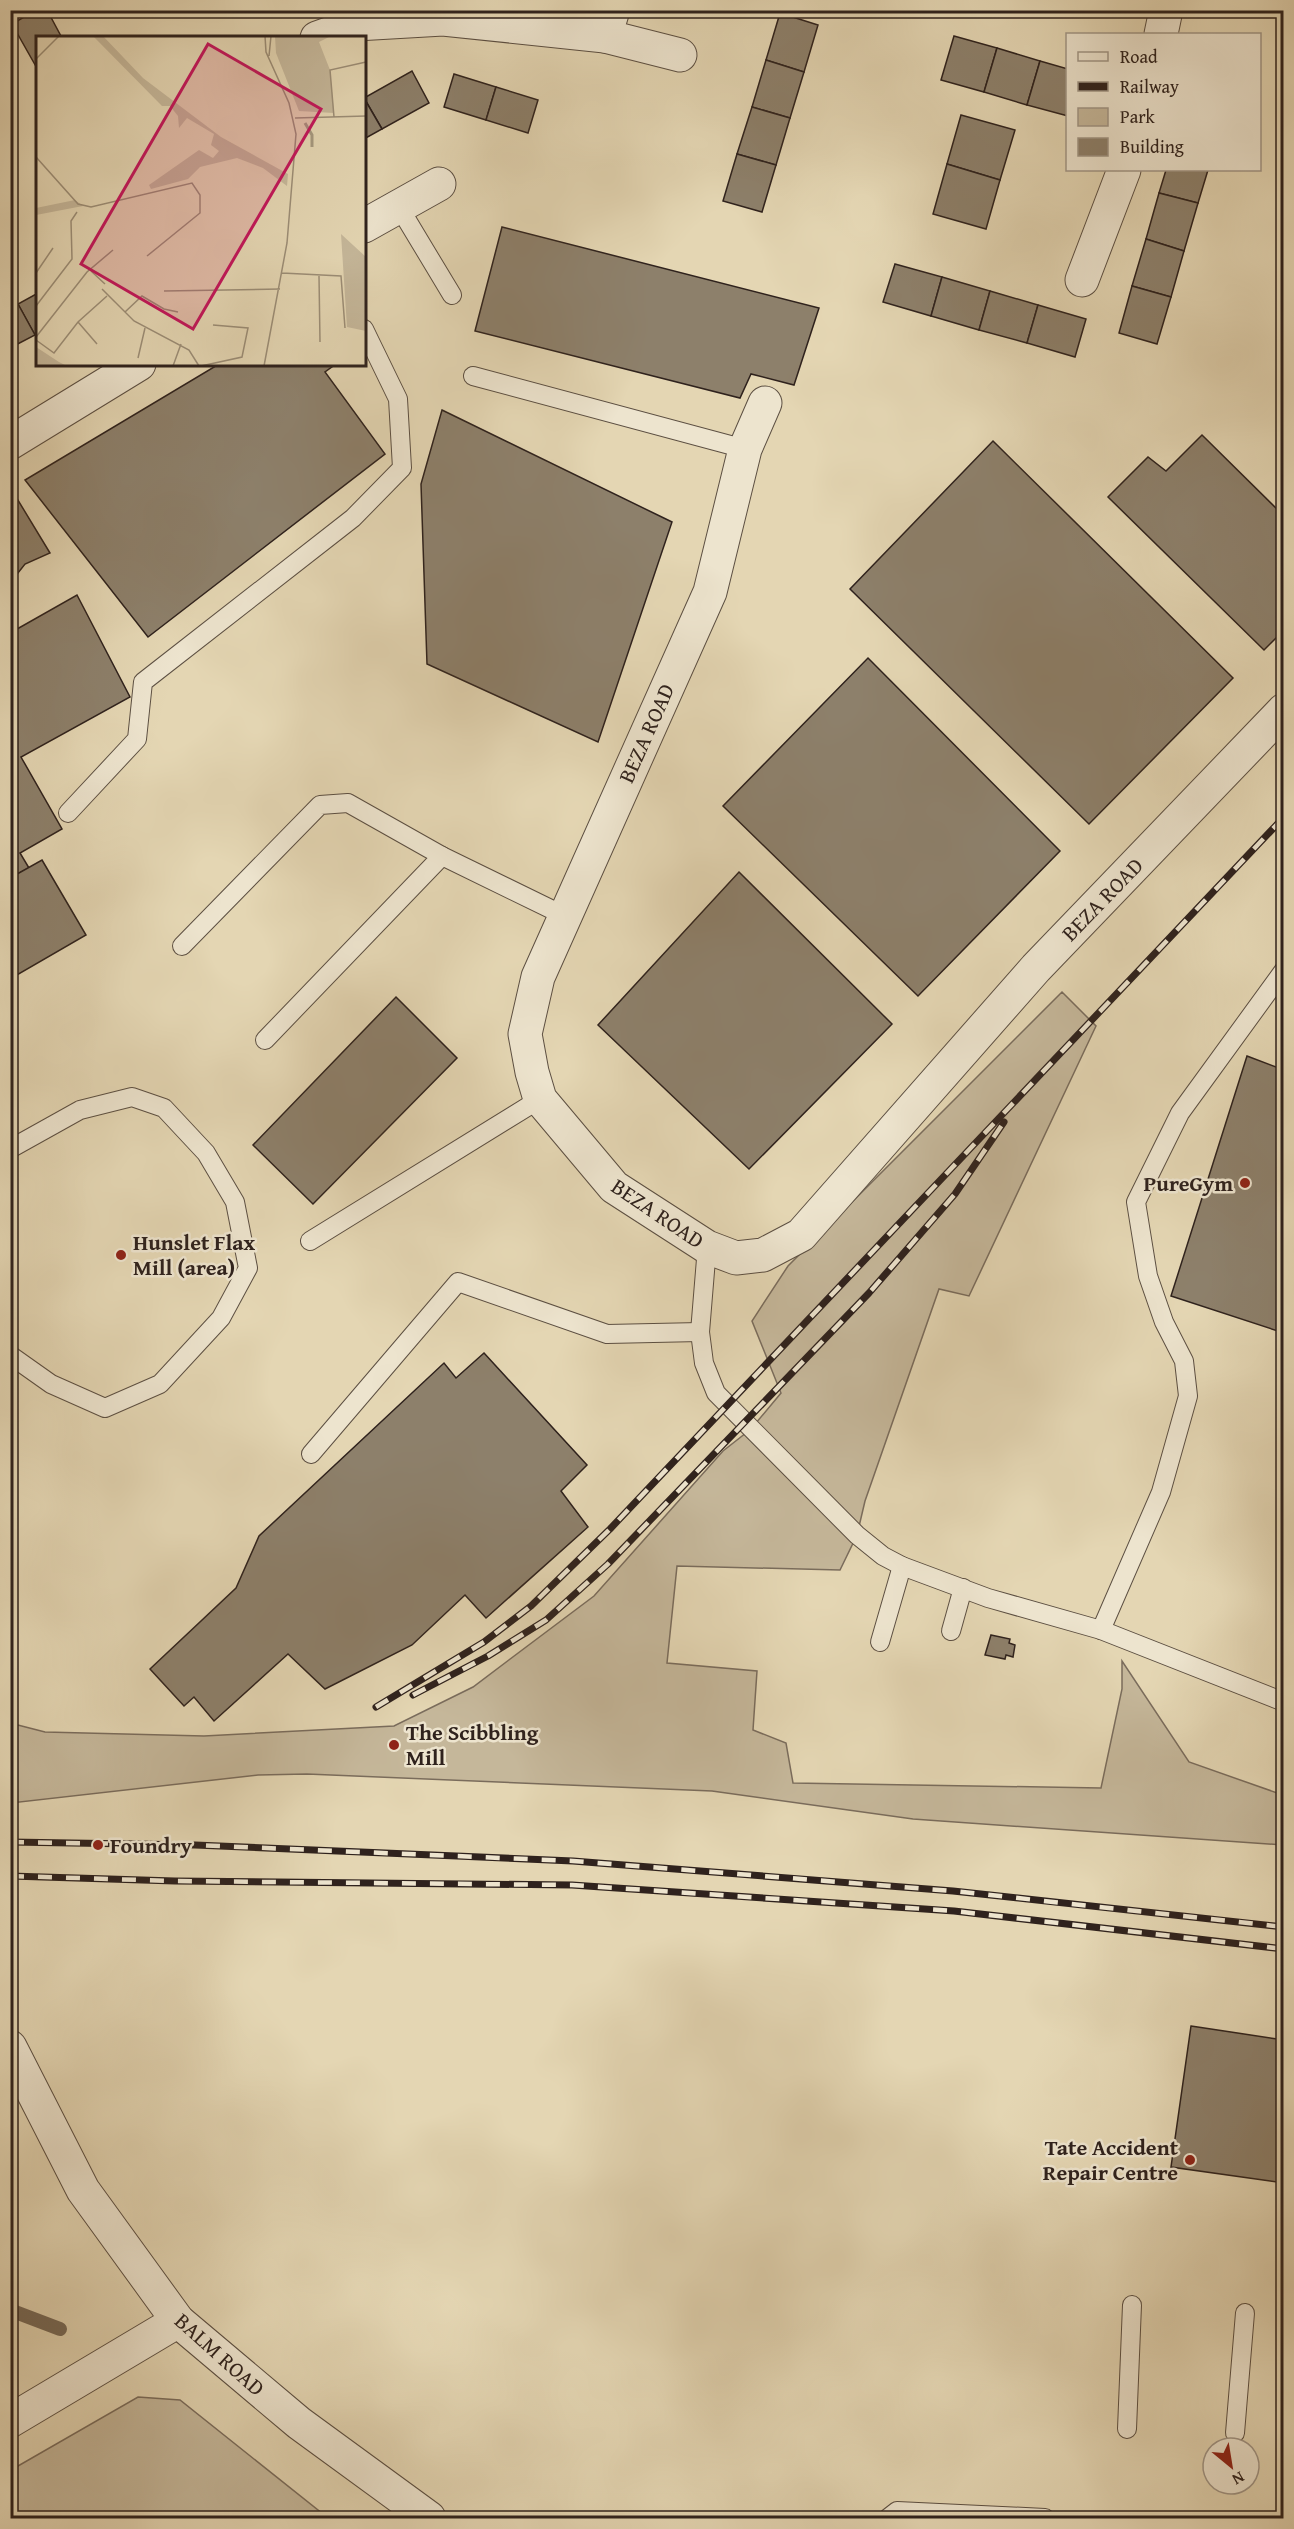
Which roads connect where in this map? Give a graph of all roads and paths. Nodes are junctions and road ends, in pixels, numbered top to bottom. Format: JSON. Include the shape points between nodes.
{"nodes":[{"id":1,"x":1166,"y":10,"type":"edge"},
{"id":2,"x":609,"y":23,"type":"edge"},
{"id":3,"x":1161,"y":33,"type":"edge"},
{"id":4,"x":323,"y":36,"type":"edge"},
{"id":5,"x":680,"y":55,"type":"dead end"},
{"id":6,"x":1124,"y":171,"type":"edge"},
{"id":7,"x":439,"y":184,"type":"dead end"},
{"id":8,"x":399,"y":207,"type":"junction"},
{"id":9,"x":366,"y":225,"type":"edge"},
{"id":10,"x":1082,"y":280,"type":"dead end"},
{"id":11,"x":452,"y":295,"type":"dead end"},
{"id":12,"x":366,"y":333,"type":"edge"},
{"id":13,"x":136,"y":366,"type":"edge"},
{"id":14,"x":473,"y":376,"type":"dead end"},
{"id":15,"x":765,"y":404,"type":"dead end"},
{"id":16,"x":10,"y":443,"type":"edge"},
{"id":17,"x":745,"y":449,"type":"junction"},
{"id":18,"x":1284,"y":710,"type":"edge"},
{"id":19,"x":68,"y":813,"type":"dead end"},
{"id":20,"x":442,"y":856,"type":"junction"},
{"id":21,"x":565,"y":916,"type":"junction"},
{"id":22,"x":182,"y":946,"type":"dead end"},
{"id":23,"x":1284,"y":970,"type":"edge"},
{"id":24,"x":265,"y":1040,"type":"dead end"},
{"id":25,"x":540,"y":1100,"type":"junction"},
{"id":26,"x":10,"y":1149,"type":"edge"},
{"id":27,"x":310,"y":1241,"type":"dead end"},
{"id":28,"x":707,"y":1248,"type":"junction"},
{"id":29,"x":700,"y":1332,"type":"junction"},
{"id":30,"x":10,"y":1355,"type":"edge"},
{"id":31,"x":310,"y":1454,"type":"dead end"},
{"id":32,"x":902,"y":1566,"type":"junction"},
{"id":33,"x":963,"y":1588,"type":"junction"},
{"id":34,"x":1101,"y":1630,"type":"junction"},
{"id":35,"x":951,"y":1631,"type":"dead end"},
{"id":36,"x":880,"y":1642,"type":"dead end"},
{"id":37,"x":1284,"y":1702,"type":"edge"},
{"id":38,"x":11,"y":2048,"type":"edge"},
{"id":39,"x":1132,"y":2305,"type":"dead end"},
{"id":40,"x":1245,"y":2313,"type":"dead end"},
{"id":41,"x":178,"y":2321,"type":"junction"},
{"id":42,"x":10,"y":2421,"type":"edge"},
{"id":43,"x":1127,"y":2429,"type":"dead end"},
{"id":44,"x":1235,"y":2433,"type":"dead end"},
{"id":45,"x":429,"y":2518,"type":"edge"},
{"id":46,"x":888,"y":2518,"type":"edge"},
{"id":47,"x":1045,"y":2518,"type":"edge"}],
"edges":[{"from":1,"to":3,"type":"street"},
{"from":2,"to":4,"type":"street","via":[[443,19],[356,24]]},
{"from":2,"to":5,"type":"street"},
{"from":6,"to":10,"type":"street"},
{"from":7,"to":8,"type":"street"},
{"from":8,"to":9,"type":"street"},
{"from":8,"to":11,"type":"lane"},
{"from":12,"to":19,"type":"lane","via":[[398,399],[402,468],[353,518],[142,682],[137,739]]},
{"from":13,"to":16,"type":"street"},
{"from":14,"to":17,"type":"lane"},
{"from":15,"to":17,"type":"street","name":"BEZA ROAD"},
{"from":17,"to":21,"type":"street","name":"BEZA ROAD","via":[[710,592]]},
{"from":18,"to":28,"type":"street","name":"BEZA ROAD","via":[[1036,968],[801,1235],[764,1254],[736,1258]]},
{"from":20,"to":21,"type":"lane"},
{"from":20,"to":22,"type":"lane","via":[[348,803],[320,805]]},
{"from":20,"to":24,"type":"lane"},
{"from":21,"to":25,"type":"street","name":"BEZA ROAD","via":[[538,977],[525,1034]]},
{"from":23,"to":34,"type":"lane","via":[[1180,1113],[1136,1202],[1148,1276],[1164,1322],[1184,1361],[1188,1396],[1161,1492]]},
{"from":25,"to":27,"type":"lane"},
{"from":25,"to":28,"type":"street","name":"BEZA ROAD","via":[[614,1187]]},
{"from":26,"to":30,"type":"lane","via":[[80,1110],[132,1097],[164,1108],[206,1153],[235,1202],[248,1268],[221,1318],[160,1384],[105,1408],[51,1384]]},
{"from":28,"to":29,"type":"lane"},
{"from":29,"to":31,"type":"lane","via":[[607,1334],[458,1282]]},
{"from":29,"to":32,"type":"lane","via":[[704,1363],[716,1393],[857,1535]]},
{"from":32,"to":33,"type":"lane"},
{"from":32,"to":36,"type":"lane"},
{"from":33,"to":34,"type":"lane"},
{"from":33,"to":35,"type":"lane"},
{"from":34,"to":37,"type":"lane"},
{"from":38,"to":41,"type":"street","name":"BALM ROAD","via":[[83,2190]]},
{"from":39,"to":43,"type":"lane"},
{"from":40,"to":44,"type":"lane"},
{"from":41,"to":42,"type":"street"},
{"from":41,"to":45,"type":"street","name":"BALM ROAD","via":[[299,2423]]},
{"from":46,"to":47,"type":"lane","via":[[897,2511]]}]}
